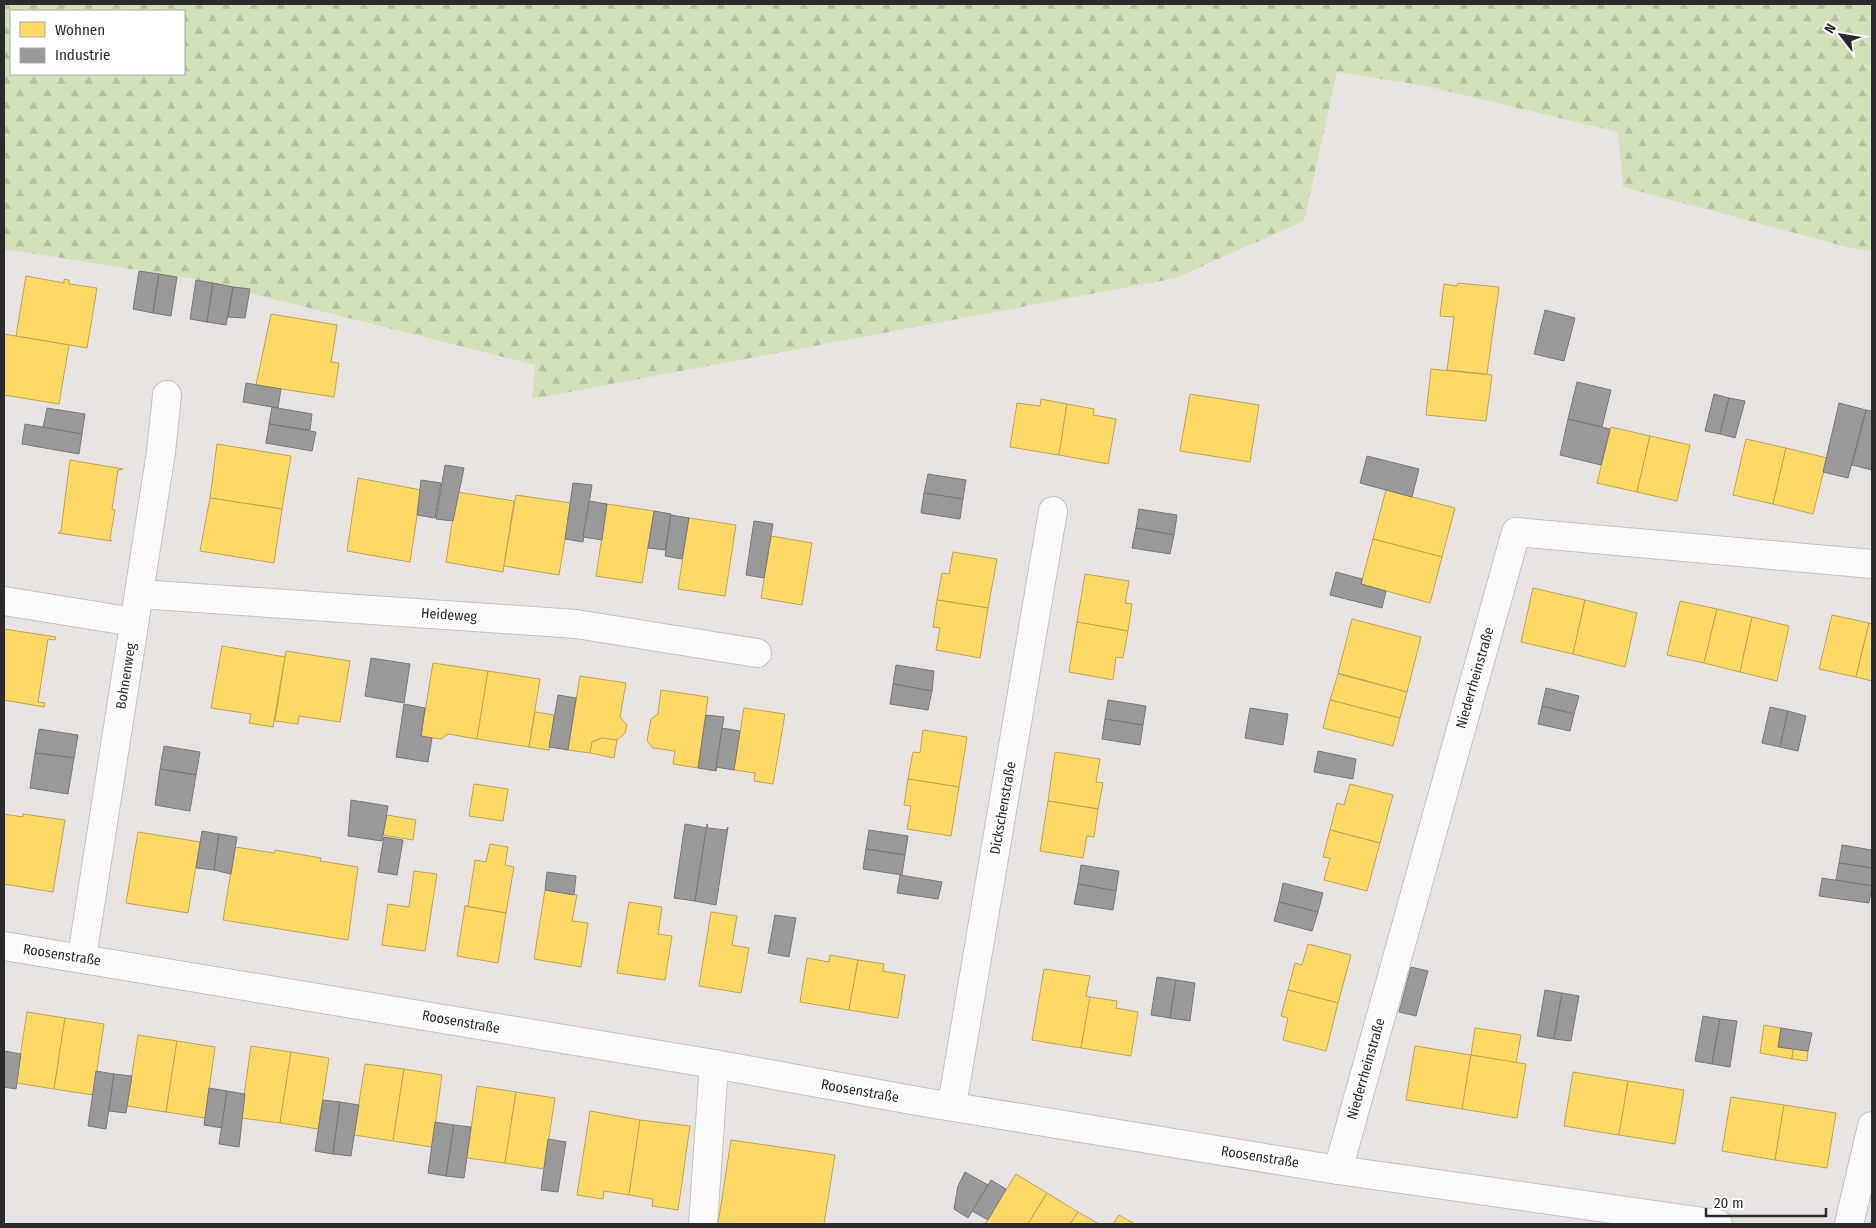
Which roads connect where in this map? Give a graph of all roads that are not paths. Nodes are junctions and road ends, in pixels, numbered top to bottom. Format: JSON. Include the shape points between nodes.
{"nodes":[{"id":1,"x":167,"y":395,"type":"dead end"},
{"id":2,"x":1053,"y":511,"type":"dead end"},
{"id":3,"x":1872,"y":564,"type":"edge"},
{"id":4,"x":139,"y":594,"type":"junction"},
{"id":5,"x":4,"y":601,"type":"edge"},
{"id":6,"x":134,"y":622,"type":"junction"},
{"id":7,"x":757,"y":652,"type":"dead end"},
{"id":8,"x":4,"y":946,"type":"edge"},
{"id":9,"x":82,"y":957,"type":"junction"},
{"id":10,"x":714,"y":1064,"type":"junction"},
{"id":11,"x":952,"y":1105,"type":"junction"},
{"id":12,"x":1872,"y":1126,"type":"edge"},
{"id":13,"x":1338,"y":1170,"type":"junction"},
{"id":14,"x":703,"y":1224,"type":"edge"},
{"id":15,"x":1718,"y":1224,"type":"edge"},
{"id":16,"x":1849,"y":1224,"type":"edge"}],
"edges":[{"from":1,"to":4,"type":"street","name":"Bohnenweg"},
{"from":2,"to":11,"type":"street","name":"Dickschenstraße"},
{"from":3,"to":13,"type":"street","name":"Niederrheinstraße","via":[[1516,532]]},
{"from":4,"to":6,"type":"street","name":"Bohnenweg"},
{"from":4,"to":7,"type":"street","name":"Heideweg","via":[[576,624]]},
{"from":5,"to":6,"type":"street"},
{"from":6,"to":9,"type":"street","name":"Bohnenweg"},
{"from":8,"to":9,"type":"street","name":"Roosenstraße"},
{"from":9,"to":10,"type":"street","name":"Roosenstraße"},
{"from":10,"to":11,"type":"street","name":"Roosenstraße"},
{"from":10,"to":14,"type":"street"},
{"from":11,"to":13,"type":"street","name":"Roosenstraße"},
{"from":12,"to":16,"type":"street"},
{"from":13,"to":15,"type":"street","name":"Roosenstraße"}]}
